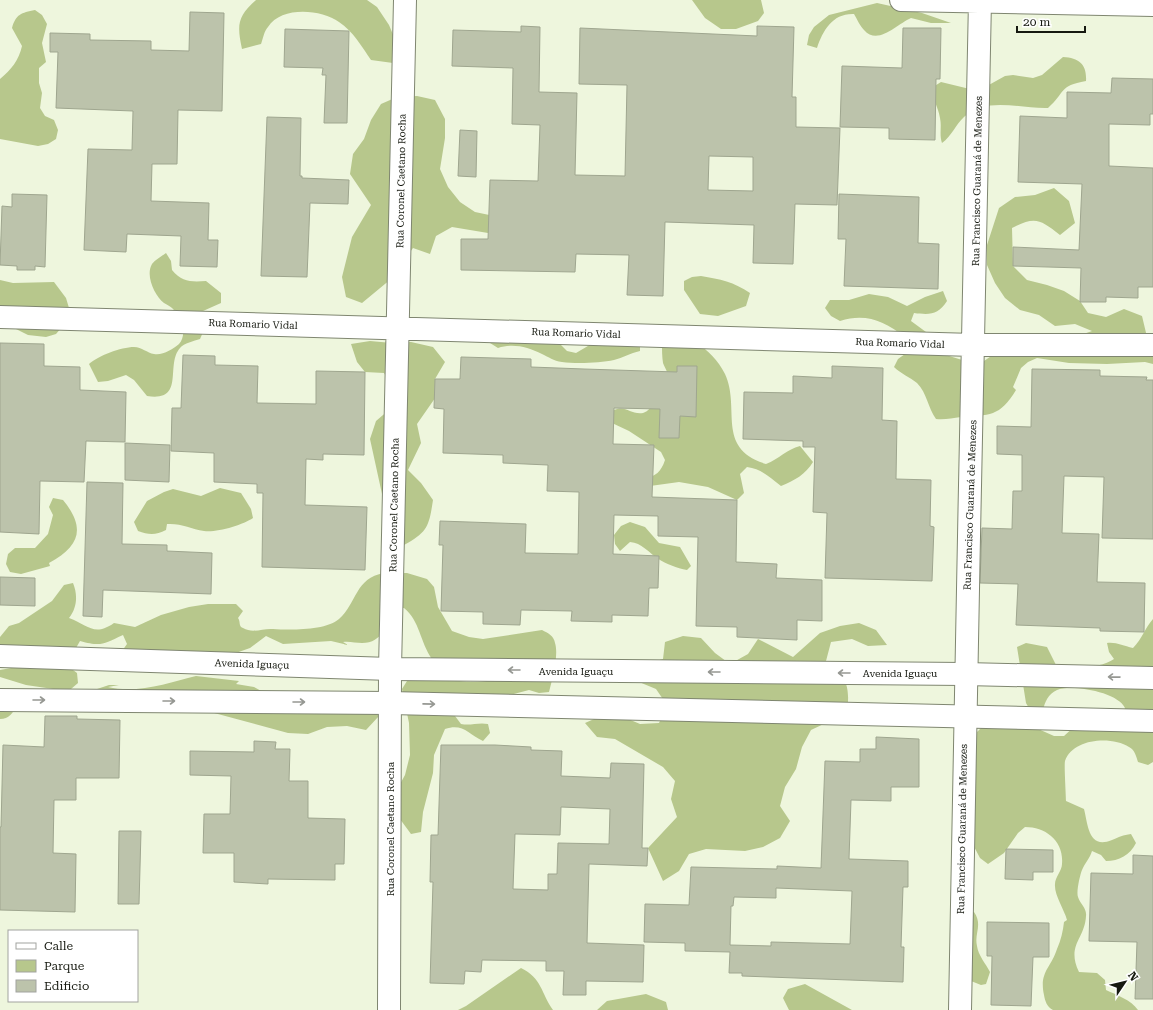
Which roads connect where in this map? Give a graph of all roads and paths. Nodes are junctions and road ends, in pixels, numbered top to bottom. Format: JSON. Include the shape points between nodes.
{"nodes":[{"id":1,"x":405,"y":0,"type":"edge"},
{"id":2,"x":901,"y":0,"type":"edge"},
{"id":3,"x":980,"y":1,"type":"edge"},
{"id":4,"x":1153,"y":4,"type":"edge"},
{"id":5,"x":0,"y":317,"type":"edge"},
{"id":6,"x":398,"y":328,"type":"junction"},
{"id":7,"x":974,"y":345,"type":"junction"},
{"id":8,"x":1153,"y":345,"type":"edge"},
{"id":9,"x":0,"y":656,"type":"edge"},
{"id":10,"x":390,"y":669,"type":"junction"},
{"id":11,"x":965,"y":674,"type":"junction"},
{"id":12,"x":1153,"y":678,"type":"edge"},
{"id":13,"x":0,"y":700,"type":"edge"},
{"id":14,"x":390,"y":703,"type":"junction"},
{"id":15,"x":964,"y":717,"type":"junction"},
{"id":16,"x":1153,"y":721,"type":"edge"},
{"id":17,"x":389,"y":1010,"type":"edge"},
{"id":18,"x":960,"y":1010,"type":"edge"}],
"edges":[{"from":1,"to":6,"type":"street","name":"Rua Coronel Caetano Rocha"},
{"from":2,"to":3,"type":"street"},
{"from":3,"to":4,"type":"street"},
{"from":3,"to":7,"type":"street","name":"Rua Francisco Guaraná de Menezes"},
{"from":5,"to":6,"type":"street","name":"Rua Romario Vidal"},
{"from":6,"to":7,"type":"street","name":"Rua Romario Vidal"},
{"from":6,"to":10,"type":"street","name":"Rua Coronel Caetano Rocha"},
{"from":7,"to":8,"type":"street","name":"Rua Romario Vidal"},
{"from":7,"to":11,"type":"street","name":"Rua Francisco Guaraná de Menezes"},
{"from":9,"to":10,"type":"street","name":"Avenida Iguaçu"},
{"from":11,"to":10,"type":"street","name":"Avenida Iguaçu","one_way":true},
{"from":10,"to":14,"type":"street","name":"Rua Coronel Caetano Rocha"},
{"from":12,"to":11,"type":"street","name":"Avenida Iguaçu","one_way":true},
{"from":11,"to":15,"type":"street","name":"Rua Francisco Guaraná de Menezes"},
{"from":13,"to":14,"type":"street","one_way":true},
{"from":14,"to":15,"type":"street","one_way":true},
{"from":14,"to":17,"type":"street","name":"Rua Coronel Caetano Rocha"},
{"from":15,"to":16,"type":"street"},
{"from":15,"to":18,"type":"street","name":"Rua Francisco Guaraná de Menezes"}]}
